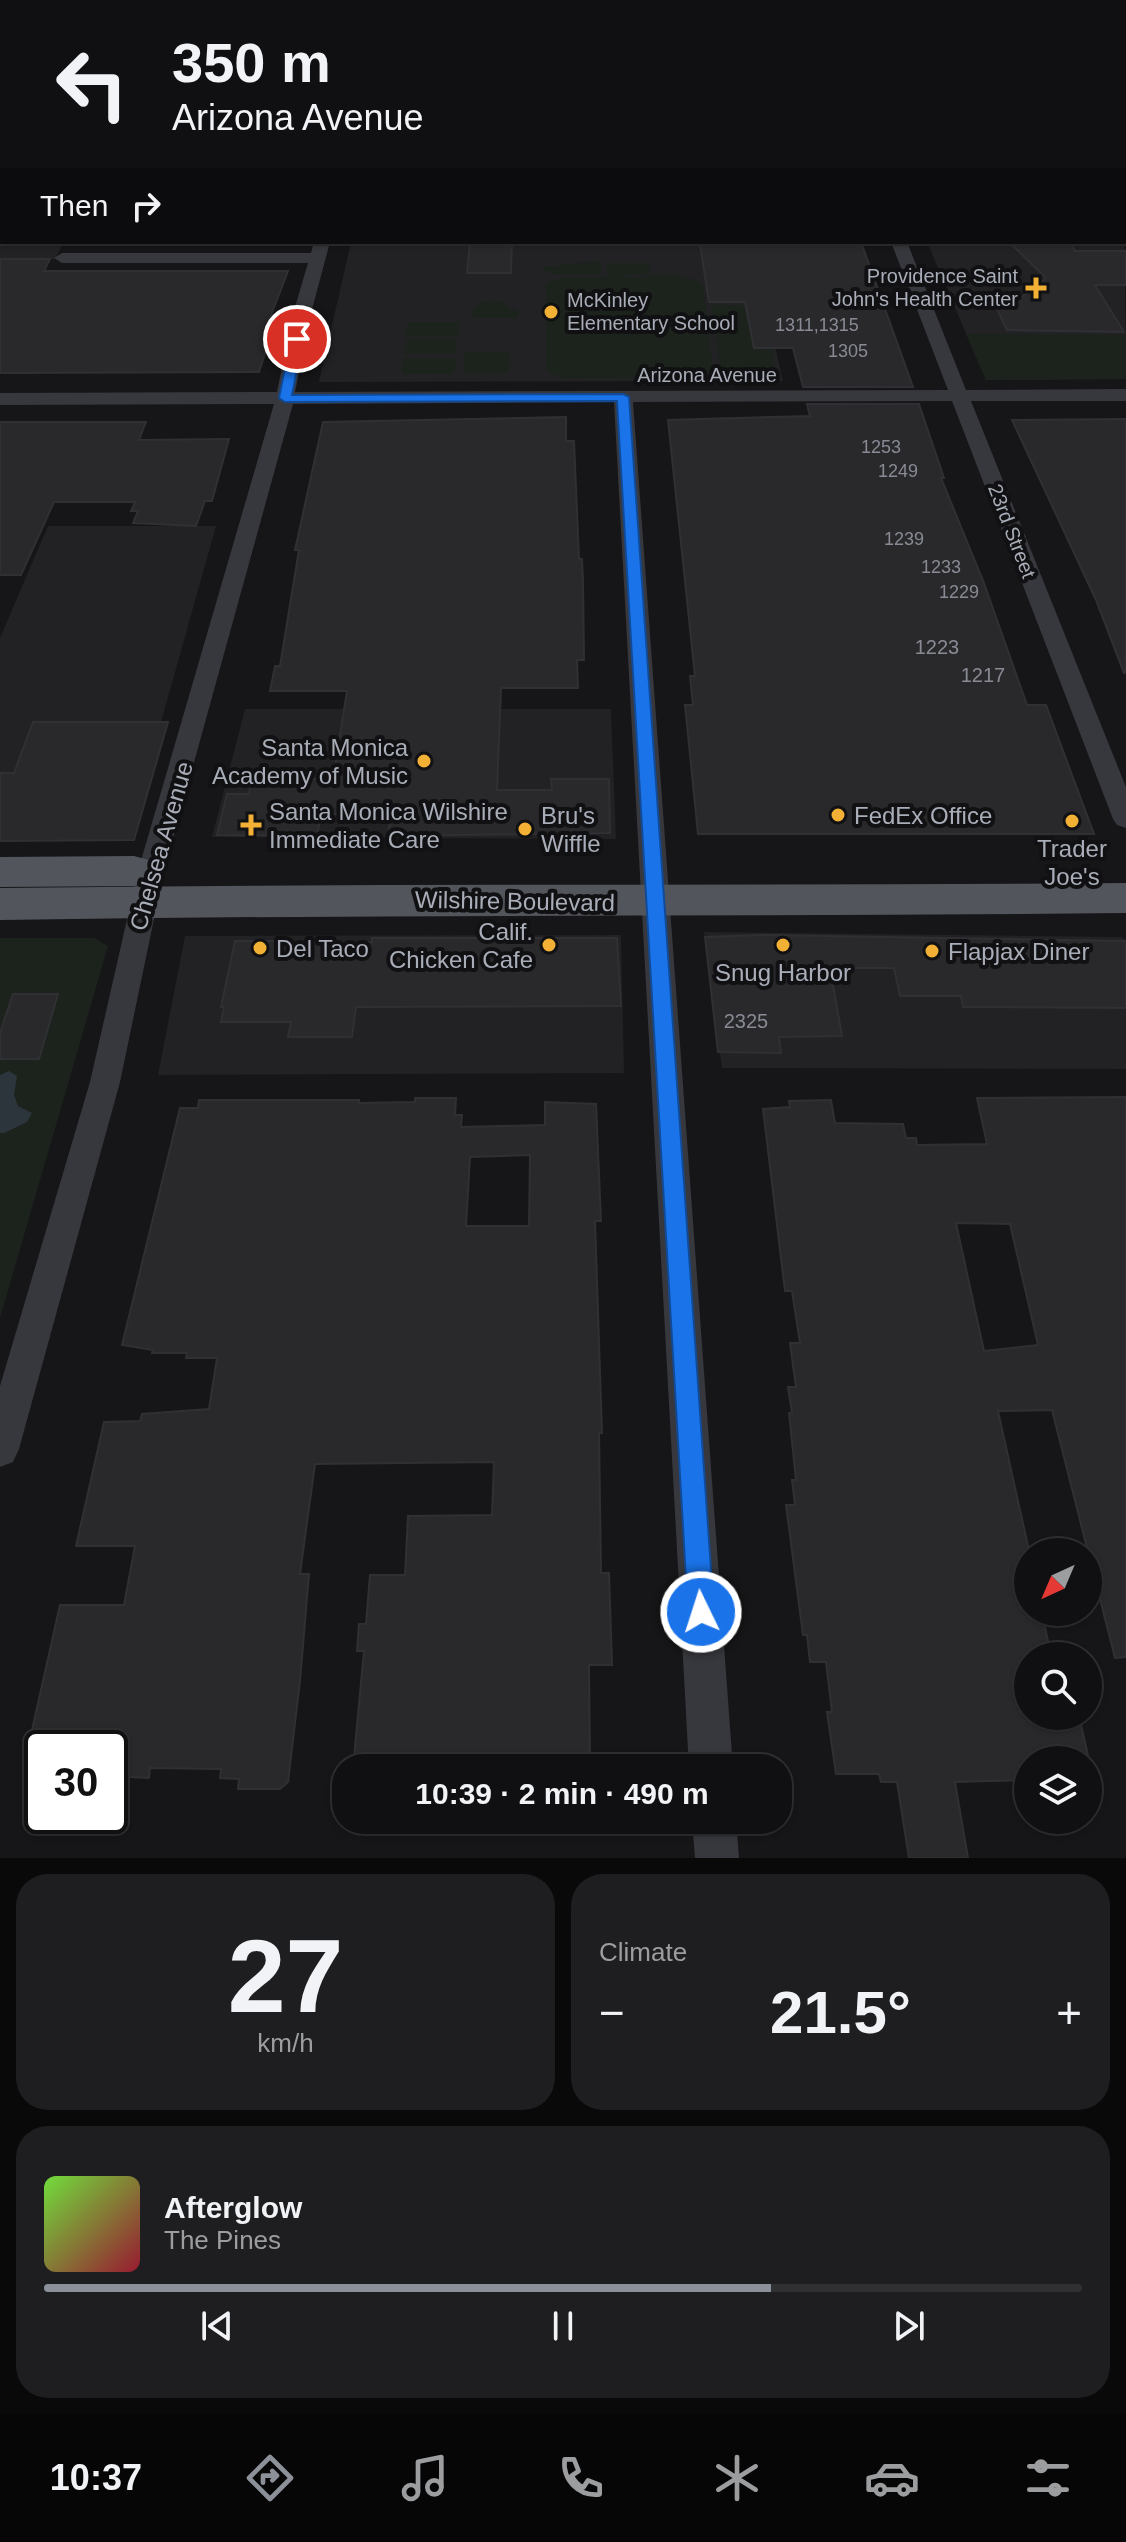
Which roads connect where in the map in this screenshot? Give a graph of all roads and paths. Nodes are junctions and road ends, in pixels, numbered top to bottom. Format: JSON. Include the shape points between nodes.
{"nodes":[{"id":1,"x":900,"y":244,"type":"edge"},
{"id":2,"x":319,"y":250,"type":"edge"},
{"id":3,"x":62,"y":258,"type":"dead end"},
{"id":4,"x":959,"y":395,"type":"junction"},
{"id":5,"x":1126,"y":395,"type":"edge"},
{"id":6,"x":623,"y":397,"type":"junction"},
{"id":7,"x":285,"y":398,"type":"junction"},
{"id":8,"x":0,"y":399,"type":"edge"},
{"id":9,"x":1126,"y":819,"type":"edge"},
{"id":10,"x":0,"y":872,"type":"edge"},
{"id":11,"x":1126,"y":874,"type":"edge"},
{"id":12,"x":147,"y":886,"type":"junction"},
{"id":13,"x":655,"y":888,"type":"junction"},
{"id":14,"x":1126,"y":898,"type":"edge"},
{"id":15,"x":0,"y":904,"type":"edge"},
{"id":16,"x":0,"y":1449,"type":"edge"},
{"id":17,"x":710,"y":1754,"type":"edge"},
{"id":18,"x":715,"y":1834,"type":"edge"},
{"id":19,"x":717,"y":1858,"type":"edge"}],
"edges":[{"from":1,"to":4,"type":"street","name":"23rd Street"},
{"from":2,"to":3,"type":"street"},
{"from":2,"to":7,"type":"street","name":"Chelsea Avenue"},
{"from":4,"to":5,"type":"street","name":"Arizona Avenue"},
{"from":4,"to":6,"type":"street","name":"Arizona Avenue"},
{"from":4,"to":9,"type":"street","name":"23rd Street"},
{"from":6,"to":7,"type":"street","name":"Arizona Avenue"},
{"from":6,"to":13,"type":"street"},
{"from":7,"to":8,"type":"street","name":"Arizona Avenue"},
{"from":7,"to":12,"type":"street","name":"Chelsea Avenue"},
{"from":10,"to":12,"type":"main road","name":"Wilshire Boulevard"},
{"from":11,"to":13,"type":"main road","name":"Wilshire Boulevard"},
{"from":12,"to":13,"type":"main road","name":"Wilshire Boulevard","via":[[331,899]]},
{"from":12,"to":15,"type":"main road","name":"Wilshire Boulevard"},
{"from":12,"to":16,"type":"street","name":"Chelsea Avenue","via":[[105,1082]]},
{"from":13,"to":14,"type":"main road","name":"Wilshire Boulevard"},
{"from":13,"to":17,"type":"street"},
{"from":18,"to":19,"type":"street"}]}
